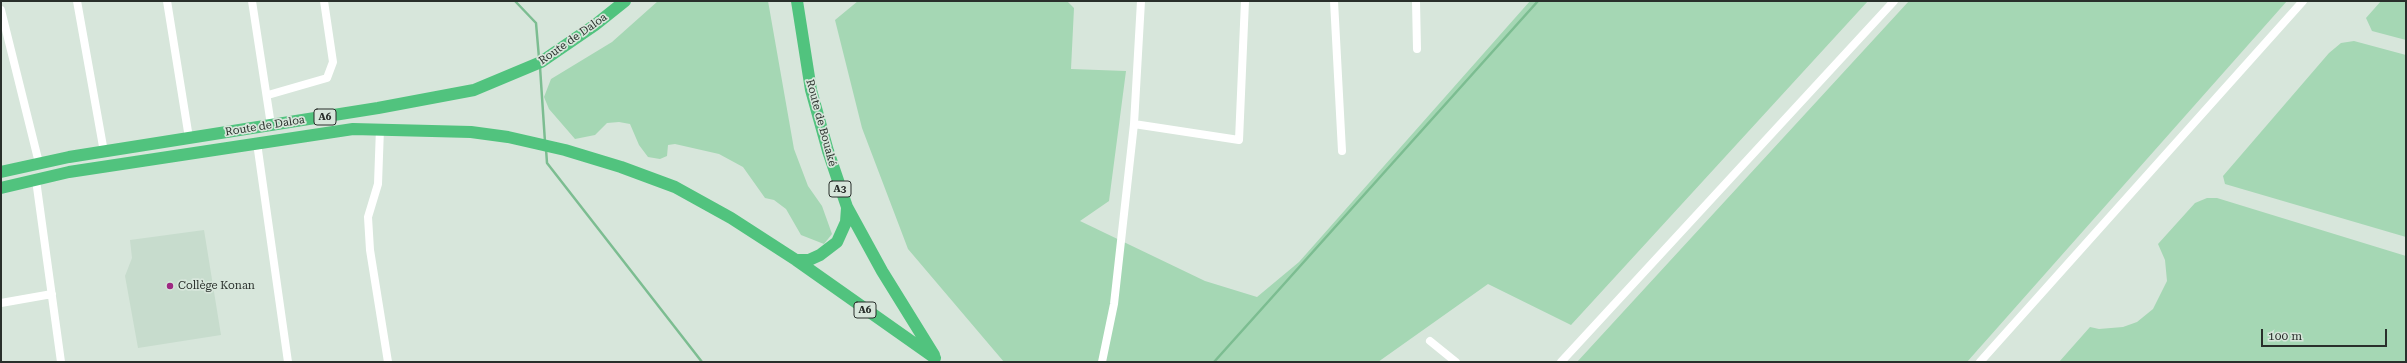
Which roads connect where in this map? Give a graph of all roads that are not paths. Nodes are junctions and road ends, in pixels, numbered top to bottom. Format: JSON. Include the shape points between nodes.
{"nodes":[{"id":1,"x":77,"y":1,"type":"edge"},
{"id":2,"x":167,"y":1,"type":"edge"},
{"id":3,"x":252,"y":1,"type":"edge"},
{"id":4,"x":324,"y":1,"type":"edge"},
{"id":5,"x":625,"y":1,"type":"edge"},
{"id":6,"x":797,"y":1,"type":"edge"},
{"id":7,"x":1140,"y":1,"type":"edge"},
{"id":8,"x":1245,"y":1,"type":"edge"},
{"id":9,"x":1334,"y":1,"type":"edge"},
{"id":10,"x":1416,"y":1,"type":"edge"},
{"id":11,"x":1894,"y":1,"type":"edge"},
{"id":12,"x":2303,"y":1,"type":"edge"},
{"id":13,"x":1,"y":10,"type":"edge"},
{"id":14,"x":1417,"y":49,"type":"dead end"},
{"id":15,"x":268,"y":95,"type":"junction"},
{"id":16,"x":378,"y":108,"type":"junction"},
{"id":17,"x":1134,"y":124,"type":"junction"},
{"id":18,"x":272,"y":125,"type":"junction"},
{"id":19,"x":380,"y":128,"type":"junction"},
{"id":20,"x":189,"y":138,"type":"junction"},
{"id":21,"x":257,"y":143,"type":"junction"},
{"id":22,"x":1342,"y":151,"type":"dead end"},
{"id":23,"x":104,"y":152,"type":"junction"},
{"id":24,"x":39,"y":163,"type":"junction"},
{"id":25,"x":1,"y":172,"type":"edge"},
{"id":26,"x":36,"y":180,"type":"junction"},
{"id":27,"x":1,"y":188,"type":"edge"},
{"id":28,"x":846,"y":207,"type":"junction"},
{"id":29,"x":796,"y":260,"type":"junction"},
{"id":30,"x":52,"y":294,"type":"junction"},
{"id":31,"x":1,"y":303,"type":"edge"},
{"id":32,"x":1430,"y":341,"type":"dead end"},
{"id":33,"x":938,"y":360,"type":"edge"},
{"id":34,"x":61,"y":362,"type":"edge"},
{"id":35,"x":288,"y":362,"type":"edge"},
{"id":36,"x":388,"y":362,"type":"edge"},
{"id":37,"x":1102,"y":362,"type":"edge"},
{"id":38,"x":1456,"y":362,"type":"edge"},
{"id":39,"x":1561,"y":362,"type":"edge"},
{"id":40,"x":1980,"y":362,"type":"edge"}],
"edges":[{"from":1,"to":23,"type":"street"},
{"from":2,"to":20,"type":"street"},
{"from":3,"to":15,"type":"street"},
{"from":4,"to":15,"type":"street","via":[[333,62],[326,78]]},
{"from":5,"to":16,"type":"highway","name":"Route de Daloa","number":"A6","via":[[571,43],[541,62],[511,76],[474,90]]},
{"from":6,"to":28,"type":"highway","name":"Route de Bouaké","number":"A3","via":[[811,90]]},
{"from":7,"to":17,"type":"street"},
{"from":8,"to":17,"type":"street","via":[[1239,140]]},
{"from":9,"to":22,"type":"street"},
{"from":10,"to":14,"type":"street"},
{"from":11,"to":39,"type":"street"},
{"from":12,"to":40,"type":"street"},
{"from":13,"to":24,"type":"street"},
{"from":15,"to":18,"type":"street"},
{"from":16,"to":18,"type":"highway","name":"Route de Daloa","number":"A6"},
{"from":16,"to":19,"type":"highway"},
{"from":17,"to":37,"type":"street","via":[[1114,304]]},
{"from":18,"to":20,"type":"highway","name":"Route de Daloa","number":"A6"},
{"from":19,"to":21,"type":"highway","name":"Route de Daloa","number":"A6","via":[[334,131]]},
{"from":19,"to":29,"type":"highway","number":"A6","via":[[471,132],[508,137],[621,166],[675,187],[731,218]]},
{"from":19,"to":36,"type":"street","via":[[378,184],[368,217],[370,250]]},
{"from":20,"to":23,"type":"highway","name":"Route de Daloa","number":"A6"},
{"from":21,"to":26,"type":"highway","name":"Route de Daloa","number":"A6","via":[[69,172]]},
{"from":21,"to":35,"type":"street"},
{"from":23,"to":24,"type":"highway","name":"Route de Daloa","number":"A6"},
{"from":24,"to":25,"type":"highway","name":"Route de Daloa","number":"A6"},
{"from":26,"to":27,"type":"highway","name":"Route de Daloa","number":"A6"},
{"from":26,"to":30,"type":"street"},
{"from":28,"to":29,"type":"highway","via":[[846,222],[837,242],[820,256],[809,260]]},
{"from":28,"to":33,"type":"highway","name":"Route de Bouaké","number":"A3","via":[[882,271]]},
{"from":29,"to":33,"type":"highway","number":"A6"},
{"from":30,"to":31,"type":"street"},
{"from":30,"to":34,"type":"street"},
{"from":32,"to":38,"type":"street"}]}
